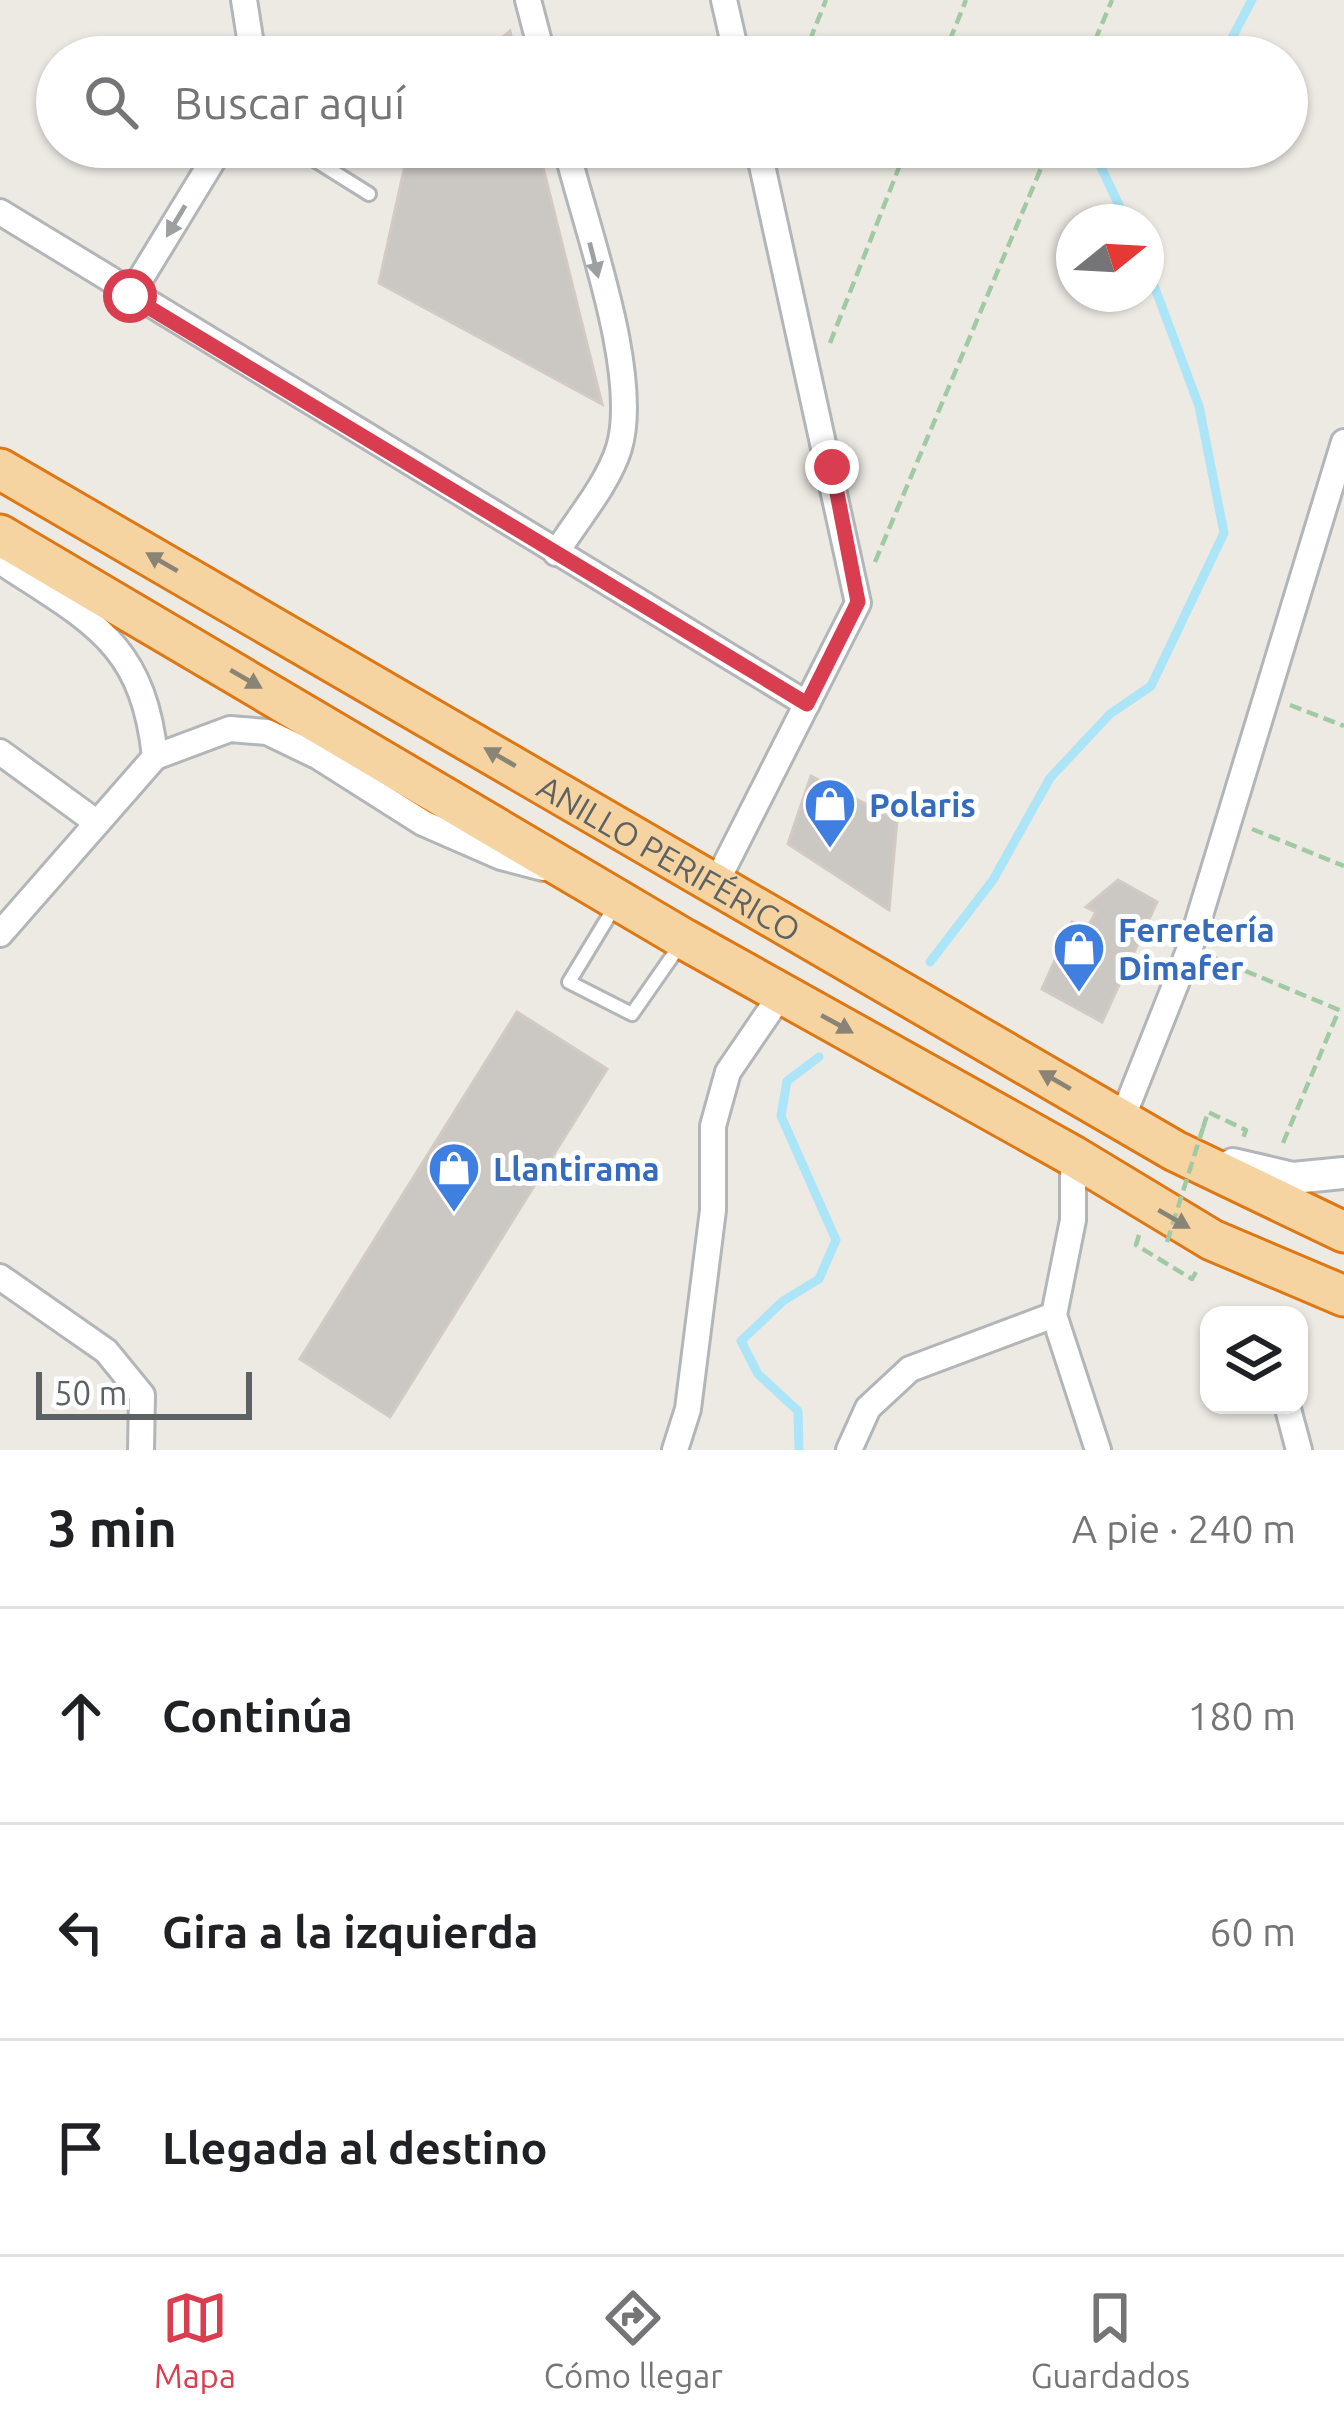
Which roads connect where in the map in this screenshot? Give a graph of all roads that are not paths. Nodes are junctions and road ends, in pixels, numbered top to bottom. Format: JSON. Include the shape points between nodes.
{"nodes":[{"id":1,"x":244,"y":0,"type":"edge"},
{"id":2,"x":528,"y":0,"type":"edge"},
{"id":3,"x":724,"y":0,"type":"edge"},
{"id":4,"x":250,"y":36,"type":"edge"},
{"id":5,"x":537,"y":36,"type":"edge"},
{"id":6,"x":732,"y":36,"type":"edge"},
{"id":7,"x":208,"y":168,"type":"edge"},
{"id":8,"x":328,"y":168,"type":"edge"},
{"id":9,"x":571,"y":168,"type":"edge"},
{"id":10,"x":763,"y":168,"type":"edge"},
{"id":11,"x":369,"y":194,"type":"dead end"},
{"id":12,"x":0,"y":212,"type":"edge"},
{"id":13,"x":130,"y":296,"type":"junction"},
{"id":14,"x":1344,"y":442,"type":"edge"},
{"id":15,"x":0,"y":469,"type":"edge"},
{"id":16,"x":0,"y":535,"type":"edge"},
{"id":17,"x":556,"y":553,"type":"junction"},
{"id":18,"x":0,"y":561,"type":"edge"},
{"id":19,"x":807,"y":704,"type":"junction"},
{"id":20,"x":0,"y":752,"type":"edge"},
{"id":21,"x":155,"y":757,"type":"junction"},
{"id":22,"x":96,"y":822,"type":"junction"},
{"id":23,"x":717,"y":881,"type":"junction"},
{"id":24,"x":604,"y":890,"type":"junction"},
{"id":25,"x":0,"y":934,"type":"edge"},
{"id":26,"x":684,"y":938,"type":"junction"},
{"id":27,"x":782,"y":993,"type":"junction"},
{"id":28,"x":1122,"y":1120,"type":"junction"},
{"id":29,"x":1189,"y":1140,"type":"junction"},
{"id":30,"x":1073,"y":1156,"type":"junction"},
{"id":31,"x":1344,"y":1173,"type":"edge"},
{"id":32,"x":1344,"y":1232,"type":"edge"},
{"id":33,"x":0,"y":1277,"type":"edge"},
{"id":34,"x":1344,"y":1296,"type":"edge"},
{"id":35,"x":1054,"y":1315,"type":"junction"},
{"id":36,"x":1290,"y":1414,"type":"edge"},
{"id":37,"x":141,"y":1450,"type":"edge"},
{"id":38,"x":675,"y":1450,"type":"edge"},
{"id":39,"x":849,"y":1450,"type":"edge"},
{"id":40,"x":1098,"y":1450,"type":"edge"},
{"id":41,"x":1300,"y":1450,"type":"edge"}],
"edges":[{"from":1,"to":4,"type":"street"},
{"from":2,"to":5,"type":"street"},
{"from":3,"to":6,"type":"street"},
{"from":7,"to":13,"type":"street","one_way":true},
{"from":8,"to":11,"type":"lane"},
{"from":9,"to":17,"type":"street","one_way":true,"via":[[627,412],[618,453]]},
{"from":10,"to":19,"type":"street","via":[[858,602]]},
{"from":12,"to":13,"type":"street"},
{"from":13,"to":17,"type":"street"},
{"from":14,"to":28,"type":"street","via":[[1190,948]]},
{"from":23,"to":15,"type":"highway","name":"ANILLO PERIFÉRICO","one_way":true},
{"from":16,"to":24,"type":"highway","name":"ANILLO PERIFÉRICO","one_way":true},
{"from":17,"to":19,"type":"street"},
{"from":18,"to":21,"type":"street","via":[[111,640],[134,668],[151,713]]},
{"from":19,"to":23,"type":"street"},
{"from":20,"to":22,"type":"street"},
{"from":21,"to":22,"type":"street"},
{"from":21,"to":24,"type":"street","via":[[230,728],[267,732],[423,823]]},
{"from":22,"to":25,"type":"street"},
{"from":28,"to":23,"type":"highway","name":"ANILLO PERIFÉRICO","one_way":true},
{"from":24,"to":26,"type":"highway","name":"ANILLO PERIFÉRICO"},
{"from":24,"to":26,"type":"lane","via":[[569,982],[632,1015]]},
{"from":26,"to":27,"type":"highway","name":"ANILLO PERIFÉRICO"},
{"from":27,"to":30,"type":"highway","name":"ANILLO PERIFÉRICO","one_way":true},
{"from":27,"to":38,"type":"street","via":[[728,1072],[713,1126],[713,1210],[688,1409]]},
{"from":28,"to":29,"type":"highway","name":"ANILLO PERIFÉRICO"},
{"from":29,"to":31,"type":"street","via":[[1270,1175]]},
{"from":29,"to":32,"type":"highway","name":"ANILLO PERIFÉRICO"},
{"from":30,"to":34,"type":"highway","name":"ANILLO PERIFÉRICO","one_way":true,"via":[[1212,1240]]},
{"from":30,"to":35,"type":"street","via":[[1073,1220]]},
{"from":33,"to":37,"type":"street","via":[[106,1351],[142,1396]]},
{"from":35,"to":39,"type":"street","via":[[910,1369],[868,1408]]},
{"from":35,"to":40,"type":"street"},
{"from":36,"to":41,"type":"street"}]}
